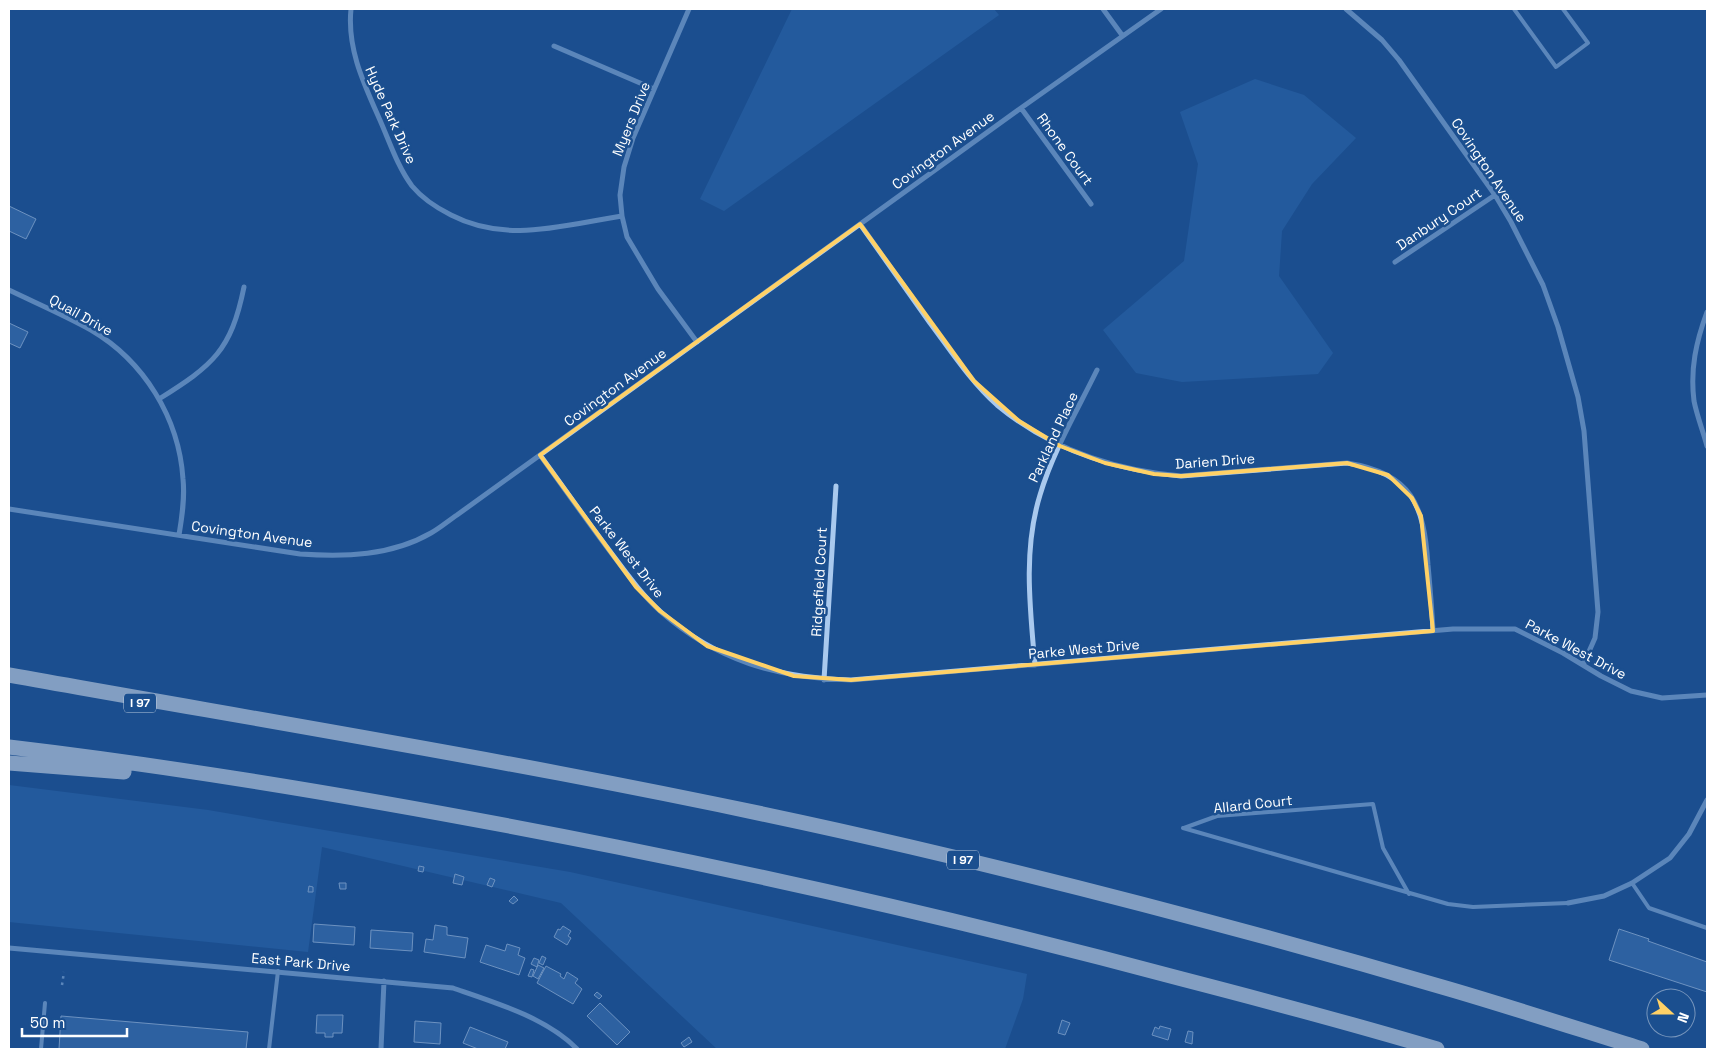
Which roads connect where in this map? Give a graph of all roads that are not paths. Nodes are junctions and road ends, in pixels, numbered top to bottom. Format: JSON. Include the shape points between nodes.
{"nodes":[{"id":1,"x":351,"y":9,"type":"edge"},
{"id":2,"x":690,"y":9,"type":"edge"},
{"id":3,"x":1103,"y":9,"type":"edge"},
{"id":4,"x":1161,"y":9,"type":"edge"},
{"id":5,"x":1346,"y":9,"type":"edge"},
{"id":6,"x":1514,"y":9,"type":"edge"},
{"id":7,"x":1563,"y":9,"type":"edge"},
{"id":8,"x":1122,"y":35,"type":"junction"},
{"id":9,"x":554,"y":46,"type":"dead end"},
{"id":10,"x":654,"y":90,"type":"junction"},
{"id":11,"x":1021,"y":108,"type":"junction"},
{"id":12,"x":1495,"y":195,"type":"junction"},
{"id":13,"x":1091,"y":204,"type":"dead end"},
{"id":14,"x":622,"y":216,"type":"junction"},
{"id":15,"x":860,"y":224,"type":"junction"},
{"id":16,"x":1395,"y":262,"type":"dead end"},
{"id":17,"x":244,"y":287,"type":"dead end"},
{"id":18,"x":9,"y":290,"type":"edge"},
{"id":19,"x":1707,"y":312,"type":"edge"},
{"id":20,"x":697,"y":342,"type":"junction"},
{"id":21,"x":1097,"y":370,"type":"dead end"},
{"id":22,"x":159,"y":399,"type":"junction"},
{"id":23,"x":1060,"y":446,"type":"junction"},
{"id":24,"x":1707,"y":446,"type":"edge"},
{"id":25,"x":540,"y":455,"type":"junction"},
{"id":26,"x":836,"y":486,"type":"dead end"},
{"id":27,"x":9,"y":509,"type":"edge"},
{"id":28,"x":179,"y":535,"type":"junction"},
{"id":29,"x":1433,"y":630,"type":"junction"},
{"id":30,"x":1034,"y":665,"type":"junction"},
{"id":31,"x":1582,"y":665,"type":"junction"},
{"id":32,"x":9,"y":674,"type":"edge"},
{"id":33,"x":824,"y":680,"type":"junction"},
{"id":34,"x":9,"y":685,"type":"edge"},
{"id":35,"x":1707,"y":695,"type":"edge"},
{"id":36,"x":271,"y":722,"type":"junction"},
{"id":37,"x":9,"y":747,"type":"edge"},
{"id":38,"x":9,"y":763,"type":"edge"},
{"id":39,"x":257,"y":783,"type":"junction"},
{"id":40,"x":1707,"y":800,"type":"edge"},
{"id":41,"x":1632,"y":883,"type":"junction"},
{"id":42,"x":1409,"y":894,"type":"junction"},
{"id":43,"x":1568,"y":903,"type":"joint"},
{"id":44,"x":1707,"y":928,"type":"edge"},
{"id":45,"x":9,"y":948,"type":"edge"},
{"id":46,"x":278,"y":972,"type":"junction"},
{"id":47,"x":384,"y":981,"type":"junction"},
{"id":48,"x":45,"y":1003,"type":"dead end"},
{"id":49,"x":41,"y":1049,"type":"edge"},
{"id":50,"x":269,"y":1049,"type":"edge"},
{"id":51,"x":381,"y":1049,"type":"edge"},
{"id":52,"x":577,"y":1049,"type":"edge"},
{"id":53,"x":1437,"y":1049,"type":"edge"},
{"id":54,"x":1642,"y":1049,"type":"edge"}],
"edges":[{"from":1,"to":14,"type":"street","name":"Hyde Park Drive","via":[[349,26],[361,77],[401,168],[413,186],[436,208],[463,222],[505,231],[531,231]]},
{"from":2,"to":10,"type":"street","name":"Myers Drive"},
{"from":3,"to":8,"type":"street"},
{"from":4,"to":8,"type":"street","name":"Covington Avenue"},
{"from":5,"to":12,"type":"street","name":"Covington Avenue","via":[[1382,40],[1399,60]]},
{"from":6,"to":7,"type":"lane","via":[[1556,67],[1588,43]]},
{"from":8,"to":11,"type":"street","name":"Covington Avenue"},
{"from":9,"to":10,"type":"street"},
{"from":10,"to":14,"type":"street","name":"Myers Drive","via":[[624,167],[620,195]]},
{"from":11,"to":13,"type":"street","name":"Rhone Court"},
{"from":11,"to":15,"type":"street","name":"Covington Avenue"},
{"from":12,"to":16,"type":"street","name":"Danbury Court"},
{"from":12,"to":31,"type":"street","name":"Covington Avenue","via":[[1543,285],[1578,397],[1589,484],[1598,612],[1595,638]]},
{"from":14,"to":20,"type":"street","name":"Myers Drive","via":[[627,237],[658,289]]},
{"from":15,"to":20,"type":"street","name":"Covington Avenue"},
{"from":15,"to":23,"type":"street","name":"Darien Drive","via":[[974,380],[996,404]]},
{"from":17,"to":22,"type":"street","via":[[239,314],[217,355],[202,371]]},
{"from":18,"to":22,"type":"street","name":"Quail Drive","via":[[68,318],[111,344],[144,376]]},
{"from":19,"to":24,"type":"street","via":[[1697,340],[1693,366],[1694,401]]},
{"from":20,"to":25,"type":"street","name":"Covington Avenue"},
{"from":21,"to":23,"type":"street","name":"Parkland Place"},
{"from":22,"to":28,"type":"street","name":"Quail Drive","via":[[172,426],[184,479]]},
{"from":23,"to":29,"type":"street","name":"Darien Drive","via":[[1129,470],[1172,476],[1347,463],[1369,466],[1388,475],[1412,498],[1421,516],[1426,537]]},
{"from":23,"to":30,"type":"street","name":"Parkland Place","via":[[1039,496],[1029,558]]},
{"from":25,"to":28,"type":"street","name":"Covington Avenue","via":[[431,533],[387,550],[361,555],[300,554]]},
{"from":25,"to":33,"type":"street","name":"Parke West Drive","via":[[636,587],[683,630],[707,646],[742,661],[794,676]]},
{"from":26,"to":33,"type":"street","name":"Ridgefield Court"},
{"from":27,"to":28,"type":"street","name":"Covington Avenue"},
{"from":29,"to":30,"type":"street","name":"Parke West Drive"},
{"from":29,"to":31,"type":"street","name":"Parke West Drive","via":[[1515,629]]},
{"from":30,"to":33,"type":"street","name":"Parke West Drive"},
{"from":31,"to":35,"type":"street","name":"Parke West Drive","via":[[1631,691],[1662,698]]},
{"from":32,"to":36,"type":"highway"},
{"from":34,"to":36,"type":"highway","number":"I 97"},
{"from":36,"to":54,"type":"highway","number":"I 97","via":[[738,809],[910,847],[1270,939]]},
{"from":37,"to":39,"type":"highway"},
{"from":38,"to":39,"type":"highway"},
{"from":39,"to":53,"type":"highway","via":[[395,805],[725,868],[1094,955]]},
{"from":40,"to":41,"type":"street","name":"Allard Court","via":[[1689,834],[1670,858]]},
{"from":41,"to":43,"type":"street","name":"Allard Court","via":[[1604,896]]},
{"from":41,"to":44,"type":"lane","via":[[1648,908]]},
{"from":42,"to":42,"type":"lane","name":"Allard Court","via":[[1383,848],[1374,804],[1217,816],[1183,828]]},
{"from":42,"to":43,"type":"lane","name":"Allard Court","via":[[1473,907]]},
{"from":45,"to":46,"type":"street","name":"East Park Drive"},
{"from":46,"to":47,"type":"street","name":"East Park Drive"},
{"from":46,"to":50,"type":"lane"},
{"from":47,"to":51,"type":"street"},
{"from":47,"to":52,"type":"street","name":"East Park Drive","via":[[454,988],[510,1008],[566,1038]]},
{"from":48,"to":49,"type":"lane"}]}
